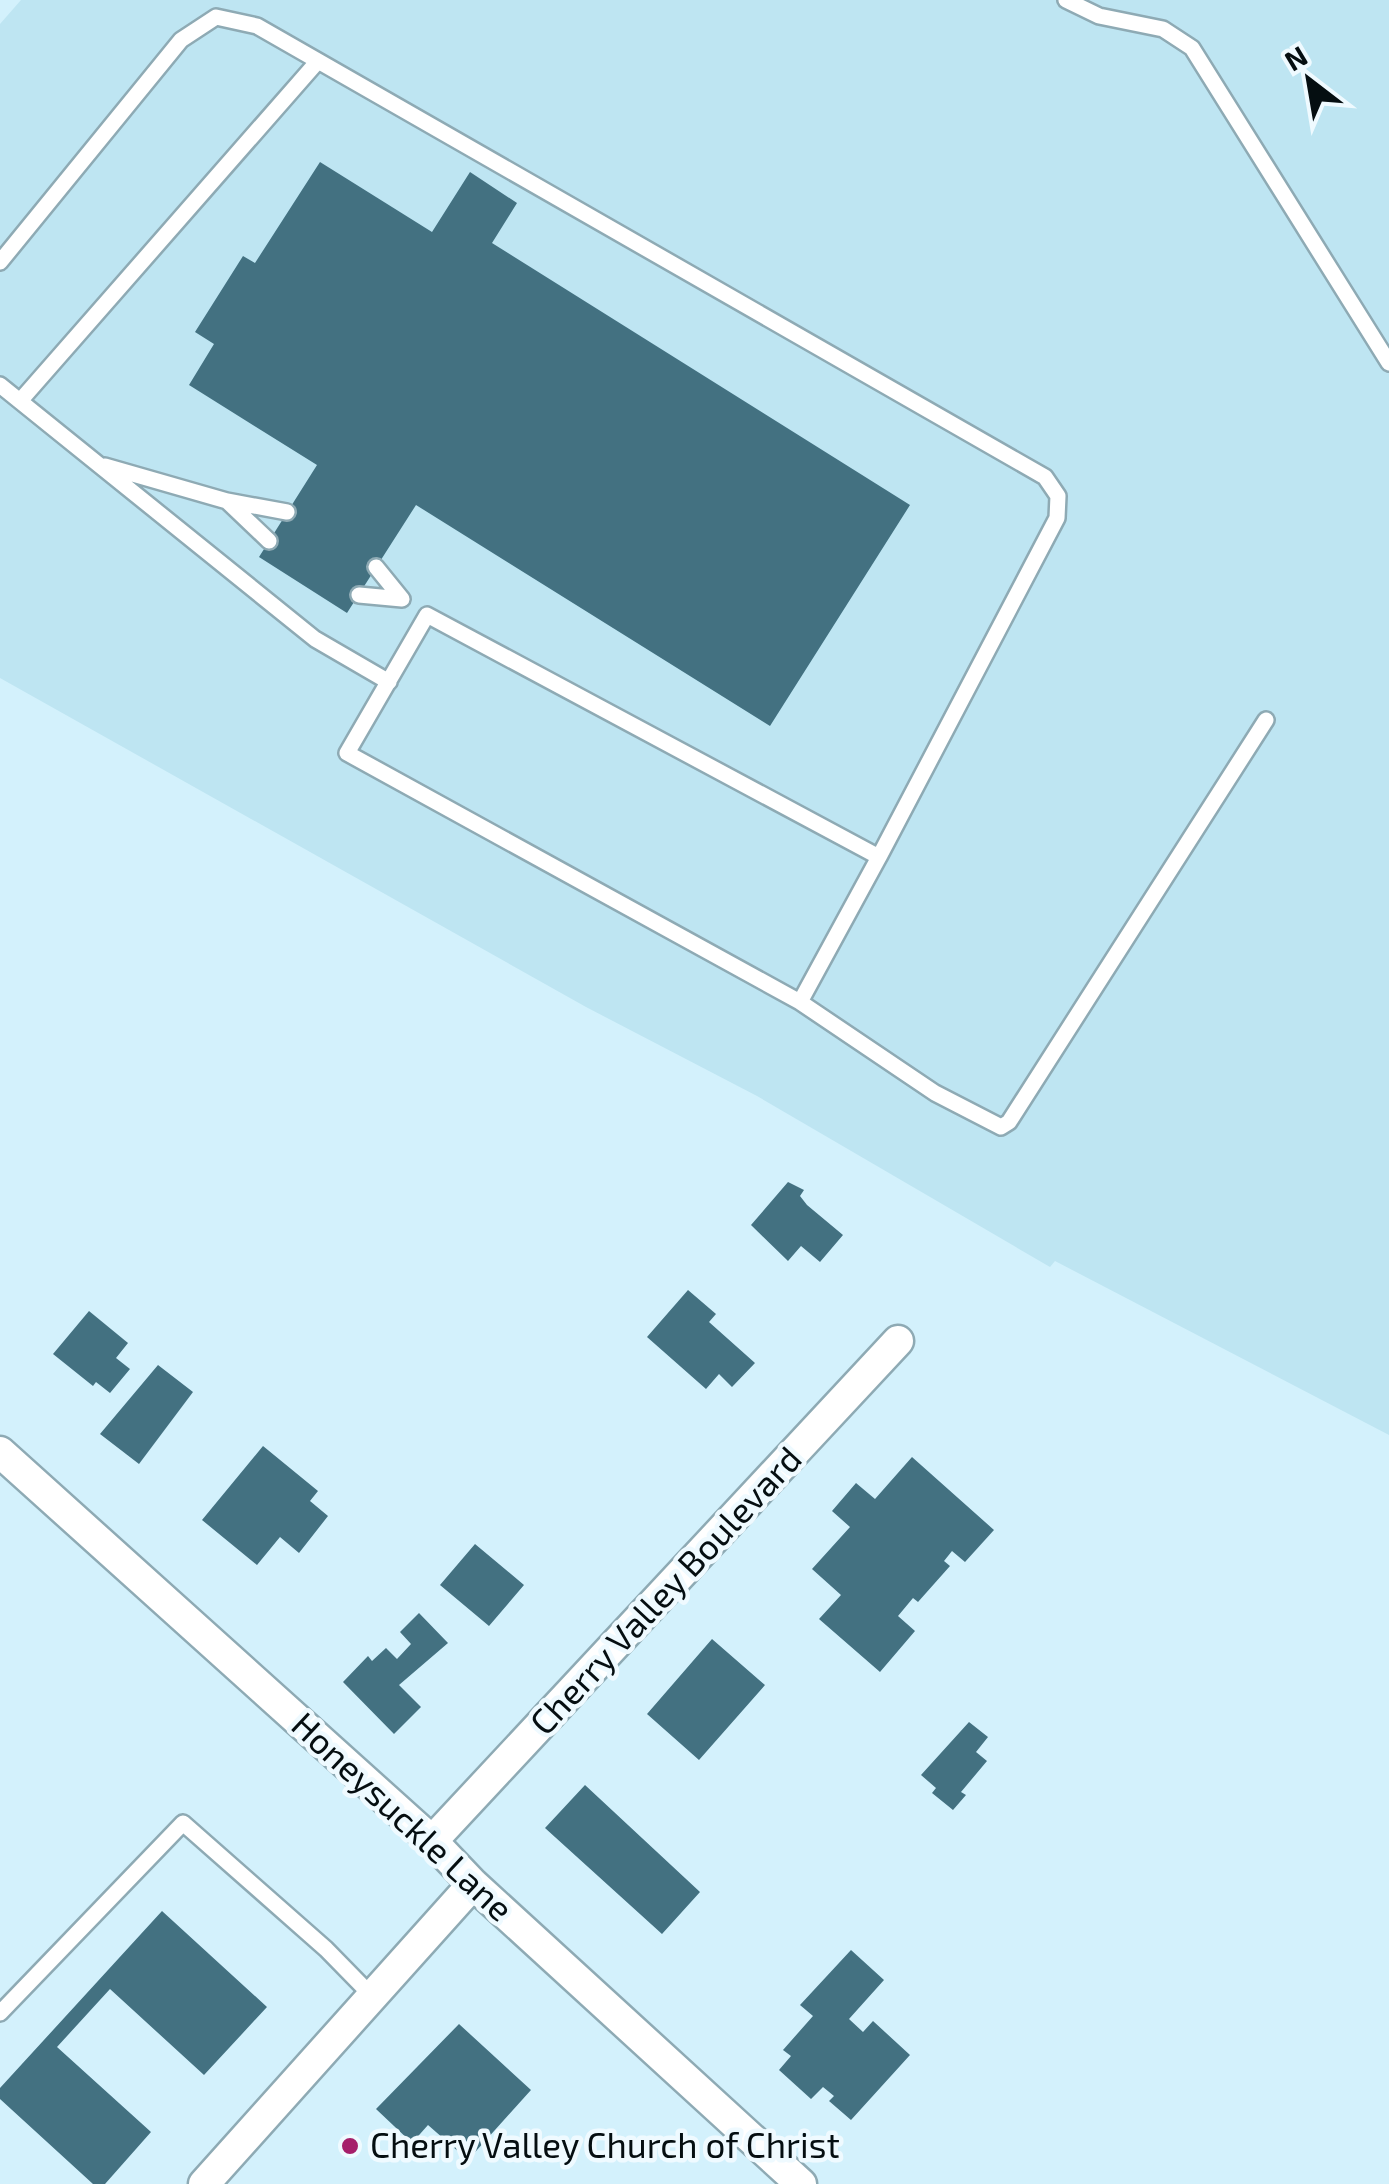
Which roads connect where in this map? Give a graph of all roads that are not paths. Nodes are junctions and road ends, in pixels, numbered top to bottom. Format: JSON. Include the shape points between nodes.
{"nodes":[{"id":1,"x":1066,"y":0,"type":"edge"},
{"id":2,"x":318,"y":61,"type":"junction"},
{"id":3,"x":0,"y":262,"type":"edge"},
{"id":4,"x":1389,"y":362,"type":"edge"},
{"id":5,"x":0,"y":384,"type":"edge"},
{"id":6,"x":20,"y":401,"type":"junction"},
{"id":7,"x":96,"y":463,"type":"junction"},
{"id":8,"x":227,"y":501,"type":"junction"},
{"id":9,"x":287,"y":512,"type":"dead end"},
{"id":10,"x":270,"y":540,"type":"dead end"},
{"id":11,"x":376,"y":567,"type":"dead end"},
{"id":12,"x":359,"y":594,"type":"dead end"},
{"id":13,"x":402,"y":599,"type":"junction"},
{"id":14,"x":427,"y":615,"type":"junction"},
{"id":15,"x":389,"y":682,"type":"junction"},
{"id":16,"x":1266,"y":720,"type":"dead end"},
{"id":17,"x":879,"y":857,"type":"junction"},
{"id":18,"x":800,"y":1002,"type":"junction"},
{"id":19,"x":898,"y":1341,"type":"dead end"},
{"id":20,"x":0,"y":1452,"type":"edge"},
{"id":21,"x":432,"y":1841,"type":"junction"},
{"id":22,"x":473,"y":1884,"type":"junction"},
{"id":23,"x":372,"y":1996,"type":"junction"},
{"id":24,"x":0,"y":2013,"type":"edge"},
{"id":25,"x":204,"y":2184,"type":"edge"},
{"id":26,"x":801,"y":2184,"type":"edge"}],
"edges":[{"from":1,"to":4,"type":"lane","via":[[1099,16],[1162,30],[1192,48]]},
{"from":2,"to":3,"type":"lane","via":[[258,26],[216,17],[181,40]]},
{"from":2,"to":6,"type":"lane"},
{"from":2,"to":17,"type":"lane","via":[[1045,477],[1058,496],[1057,518]]},
{"from":5,"to":6,"type":"lane"},
{"from":6,"to":7,"type":"lane"},
{"from":7,"to":8,"type":"lane"},
{"from":7,"to":15,"type":"lane","via":[[315,638]]},
{"from":8,"to":9,"type":"lane"},
{"from":8,"to":10,"type":"lane"},
{"from":11,"to":13,"type":"lane"},
{"from":12,"to":13,"type":"lane"},
{"from":13,"to":14,"type":"lane"},
{"from":14,"to":15,"type":"lane"},
{"from":14,"to":17,"type":"lane"},
{"from":15,"to":18,"type":"lane","via":[[347,754]]},
{"from":16,"to":18,"type":"lane","via":[[1001,1128],[935,1093]]},
{"from":17,"to":18,"type":"lane"},
{"from":19,"to":21,"type":"street","name":"Cherry Valley Boulevard"},
{"from":20,"to":21,"type":"street","name":"Honeysuckle Lane"},
{"from":21,"to":22,"type":"street","name":"Honeysuckle Lane"},
{"from":22,"to":23,"type":"street"},
{"from":22,"to":26,"type":"street","name":"Honeysuckle Lane"},
{"from":23,"to":24,"type":"lane","via":[[182,1822]]},
{"from":23,"to":25,"type":"street"}]}
